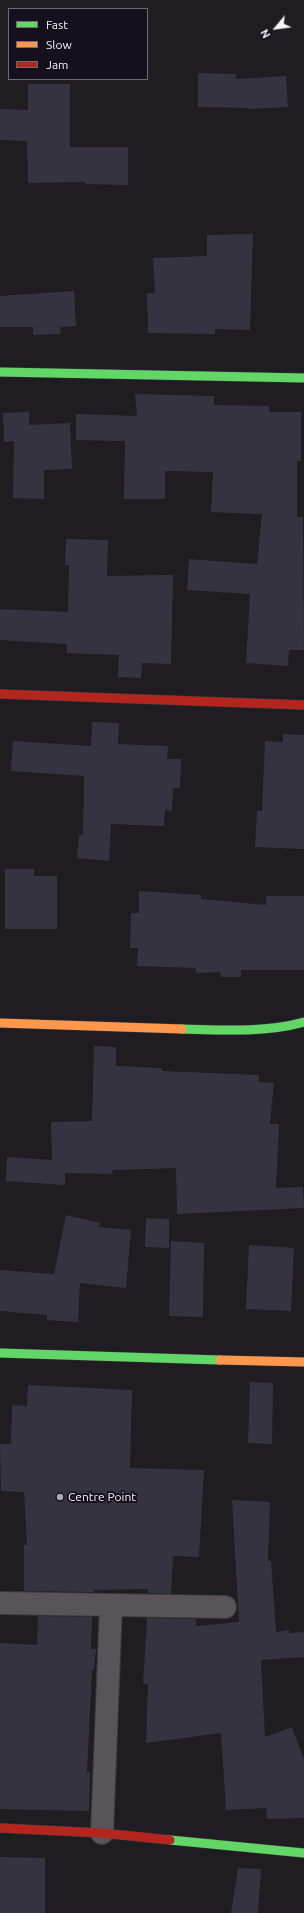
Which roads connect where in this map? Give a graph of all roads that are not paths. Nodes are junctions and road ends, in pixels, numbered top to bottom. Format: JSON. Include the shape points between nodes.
{"nodes":[{"id":1,"x":0,"y":372,"type":"edge"},
{"id":2,"x":304,"y":378,"type":"edge"},
{"id":3,"x":0,"y":694,"type":"edge"},
{"id":4,"x":304,"y":705,"type":"edge"},
{"id":5,"x":304,"y":1022,"type":"edge"},
{"id":6,"x":0,"y":1024,"type":"edge"},
{"id":7,"x":0,"y":1353,"type":"edge"},
{"id":8,"x":304,"y":1362,"type":"edge"},
{"id":9,"x":0,"y":1603,"type":"edge"},
{"id":10,"x":111,"y":1605,"type":"junction"},
{"id":11,"x":225,"y":1607,"type":"dead end"},
{"id":12,"x":0,"y":1828,"type":"edge"},
{"id":13,"x":102,"y":1833,"type":"junction"},
{"id":14,"x":304,"y":1853,"type":"edge"}],
"edges":[{"from":1,"to":2,"type":"street"},
{"from":3,"to":4,"type":"street"},
{"from":5,"to":6,"type":"street","via":[[241,1031]]},
{"from":7,"to":8,"type":"street"},
{"from":9,"to":10,"type":"street"},
{"from":10,"to":11,"type":"street"},
{"from":10,"to":13,"type":"street"},
{"from":12,"to":13,"type":"street"},
{"from":13,"to":14,"type":"street"}]}
